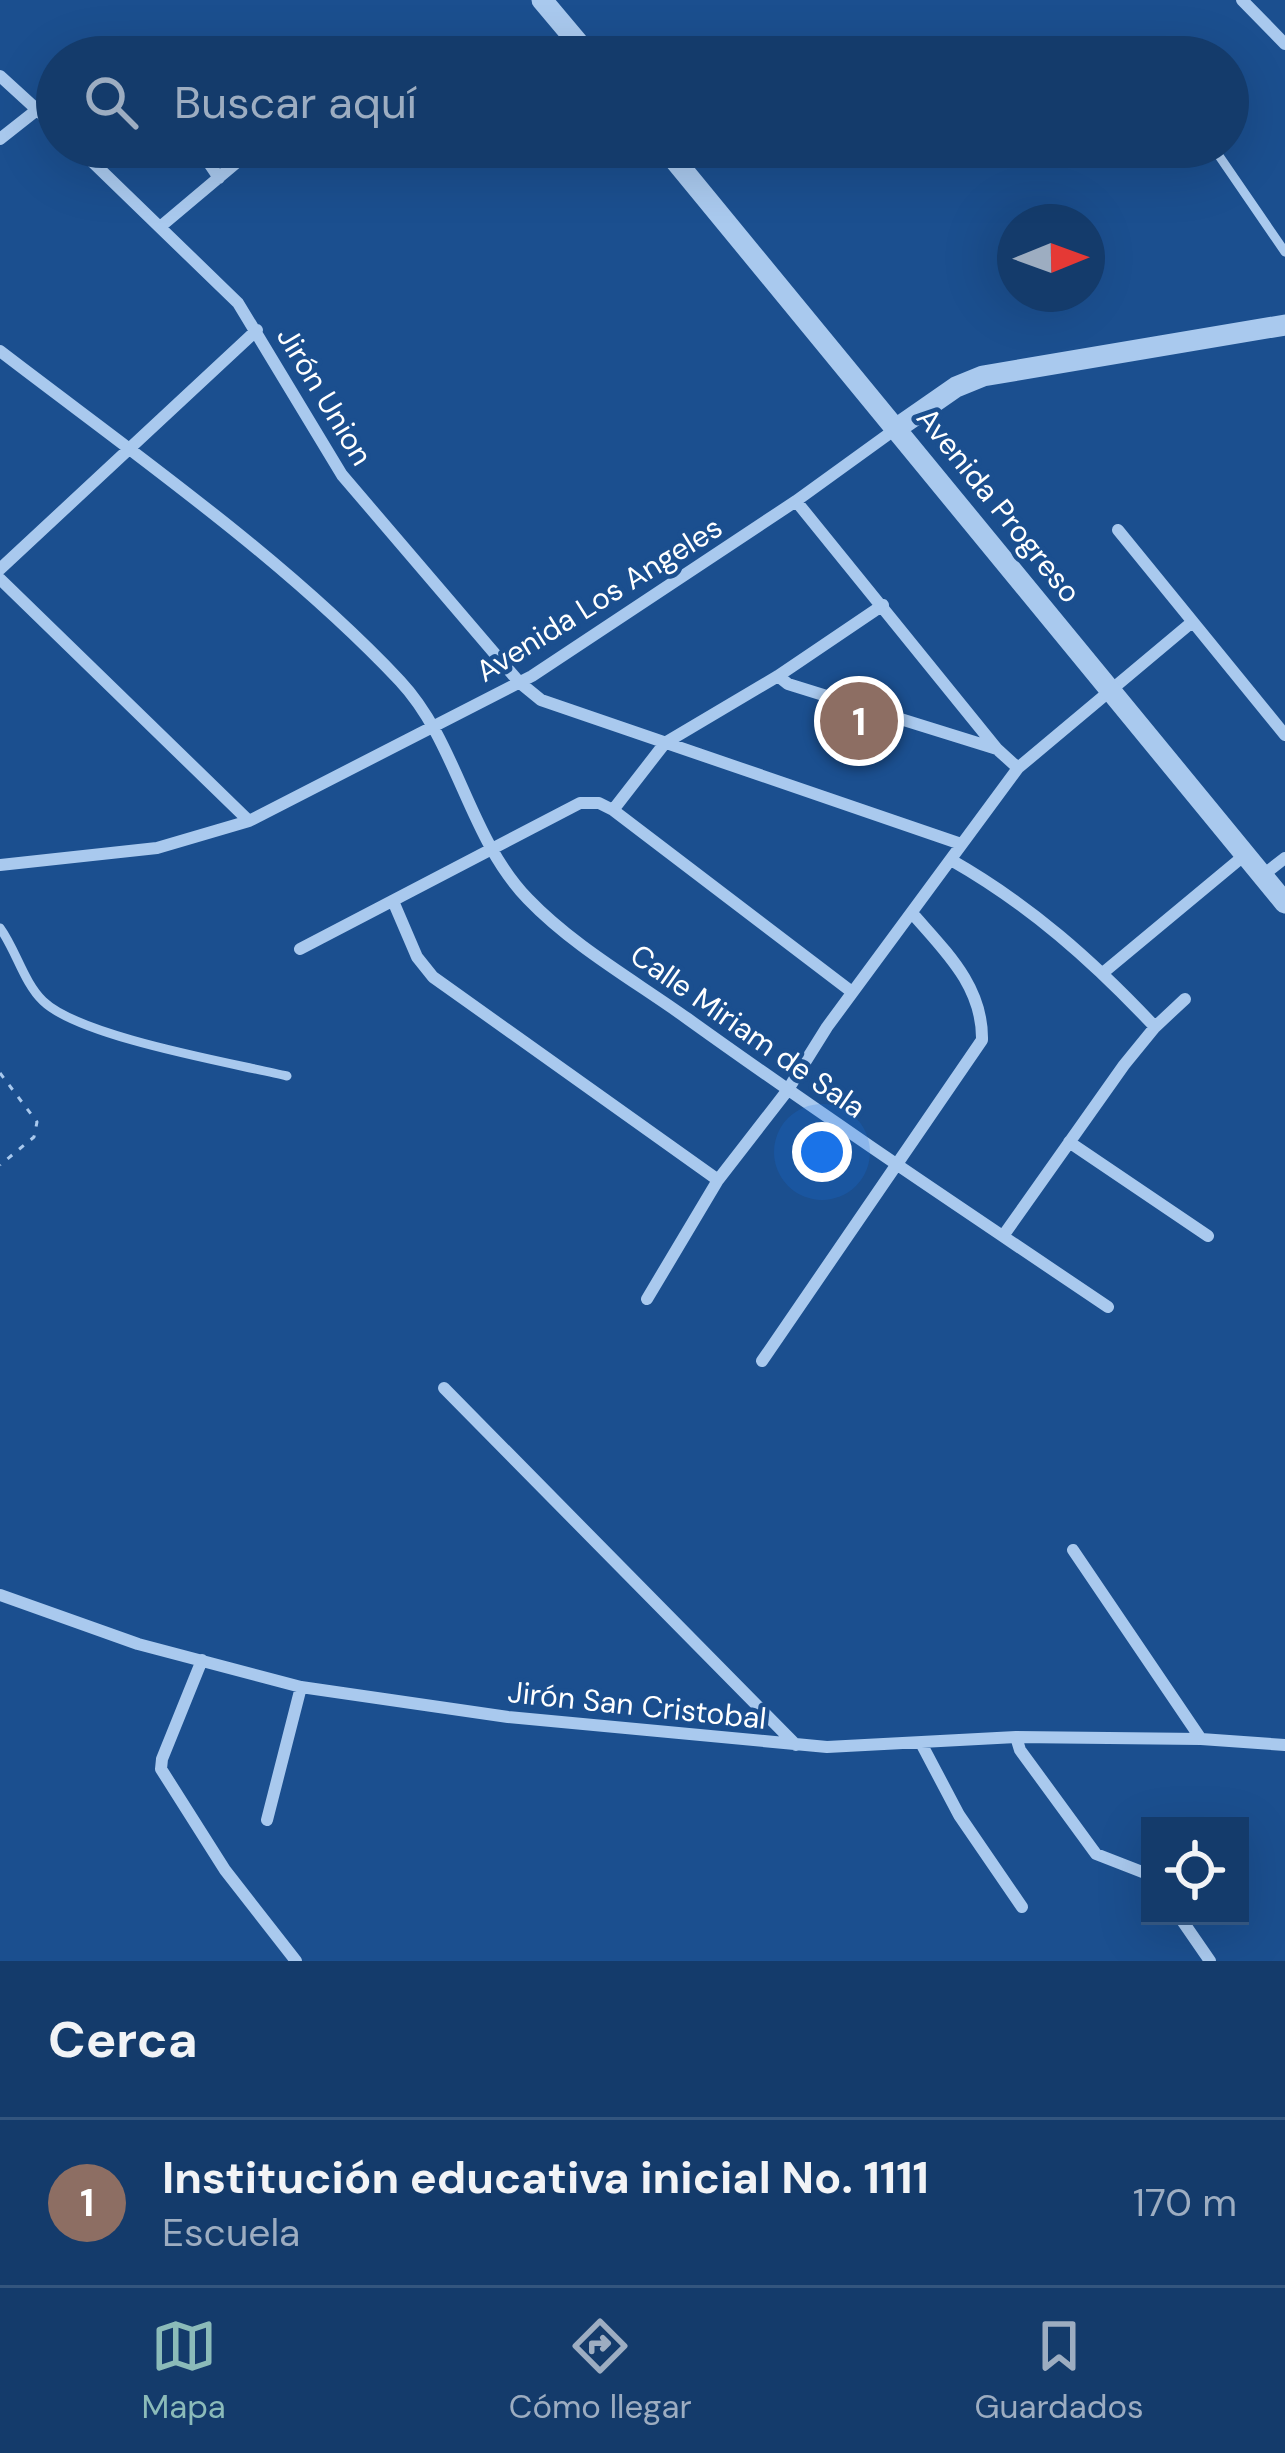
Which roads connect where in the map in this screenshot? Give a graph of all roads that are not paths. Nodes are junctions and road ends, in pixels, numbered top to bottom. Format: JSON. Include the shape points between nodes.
{"nodes":[{"id":1,"x":542,"y":0,"type":"edge"},
{"id":2,"x":1242,"y":0,"type":"edge"},
{"id":3,"x":572,"y":36,"type":"edge"},
{"id":4,"x":1285,"y":44,"type":"edge"},
{"id":5,"x":0,"y":76,"type":"edge"},
{"id":6,"x":36,"y":108,"type":"edge"},
{"id":7,"x":36,"y":112,"type":"edge"},
{"id":8,"x":0,"y":140,"type":"edge"},
{"id":9,"x":99,"y":168,"type":"edge"},
{"id":10,"x":212,"y":168,"type":"edge"},
{"id":11,"x":231,"y":168,"type":"edge"},
{"id":12,"x":681,"y":168,"type":"edge"},
{"id":13,"x":1228,"y":168,"type":"edge"},
{"id":14,"x":219,"y":178,"type":"junction"},
{"id":15,"x":160,"y":227,"type":"junction"},
{"id":16,"x":1285,"y":252,"type":"edge"},
{"id":17,"x":1285,"y":325,"type":"edge"},
{"id":18,"x":257,"y":330,"type":"junction"},
{"id":19,"x":0,"y":351,"type":"edge"},
{"id":20,"x":897,"y":428,"type":"junction"},
{"id":21,"x":129,"y":450,"type":"junction"},
{"id":22,"x":796,"y":501,"type":"junction"},
{"id":23,"x":1118,"y":530,"type":"dead end"},
{"id":24,"x":0,"y":568,"type":"edge"},
{"id":25,"x":0,"y":579,"type":"edge"},
{"id":26,"x":883,"y":605,"type":"junction"},
{"id":27,"x":1191,"y":623,"type":"junction"},
{"id":28,"x":778,"y":676,"type":"junction"},
{"id":29,"x":519,"y":682,"type":"junction"},
{"id":30,"x":1111,"y":690,"type":"junction"},
{"id":31,"x":433,"y":726,"type":"junction"},
{"id":32,"x":1285,"y":735,"type":"edge"},
{"id":33,"x":665,"y":743,"type":"junction"},
{"id":34,"x":997,"y":748,"type":"junction"},
{"id":35,"x":1018,"y":768,"type":"junction"},
{"id":36,"x":613,"y":809,"type":"junction"},
{"id":37,"x":249,"y":821,"type":"junction"},
{"id":38,"x":961,"y":844,"type":"junction"},
{"id":39,"x":491,"y":850,"type":"junction"},
{"id":40,"x":1246,"y":853,"type":"junction"},
{"id":41,"x":1285,"y":858,"type":"edge"},
{"id":42,"x":951,"y":860,"type":"junction"},
{"id":43,"x":0,"y":865,"type":"edge"},
{"id":44,"x":1262,"y":876,"type":"junction"},
{"id":45,"x":393,"y":901,"type":"junction"},
{"id":46,"x":1285,"y":903,"type":"edge"},
{"id":47,"x":912,"y":913,"type":"junction"},
{"id":48,"x":0,"y":928,"type":"edge"},
{"id":49,"x":300,"y":950,"type":"dead end"},
{"id":50,"x":1104,"y":973,"type":"junction"},
{"id":51,"x":852,"y":992,"type":"junction"},
{"id":52,"x":1185,"y":999,"type":"dead end"},
{"id":53,"x":1155,"y":1027,"type":"junction"},
{"id":54,"x":287,"y":1076,"type":"dead end"},
{"id":55,"x":788,"y":1091,"type":"junction"},
{"id":56,"x":1069,"y":1142,"type":"junction"},
{"id":57,"x":898,"y":1166,"type":"junction"},
{"id":58,"x":718,"y":1180,"type":"junction"},
{"id":59,"x":1003,"y":1236,"type":"junction"},
{"id":60,"x":1208,"y":1236,"type":"dead end"},
{"id":61,"x":647,"y":1299,"type":"dead end"},
{"id":62,"x":1108,"y":1307,"type":"dead end"},
{"id":63,"x":762,"y":1361,"type":"dead end"},
{"id":64,"x":444,"y":1388,"type":"dead end"},
{"id":65,"x":1073,"y":1550,"type":"dead end"},
{"id":66,"x":0,"y":1595,"type":"edge"},
{"id":67,"x":202,"y":1660,"type":"junction"},
{"id":68,"x":301,"y":1687,"type":"junction"},
{"id":69,"x":1016,"y":1737,"type":"junction"},
{"id":70,"x":1202,"y":1738,"type":"junction"},
{"id":71,"x":921,"y":1743,"type":"junction"},
{"id":72,"x":796,"y":1744,"type":"junction"},
{"id":73,"x":1285,"y":1745,"type":"edge"},
{"id":74,"x":267,"y":1820,"type":"dead end"},
{"id":75,"x":1141,"y":1873,"type":"edge"},
{"id":76,"x":1022,"y":1907,"type":"dead end"},
{"id":77,"x":1185,"y":1925,"type":"edge"},
{"id":78,"x":296,"y":1961,"type":"edge"},
{"id":79,"x":1210,"y":1961,"type":"edge"}],
"edges":[{"from":1,"to":3,"type":"street"},
{"from":2,"to":4,"type":"street"},
{"from":5,"to":6,"type":"street"},
{"from":7,"to":8,"type":"street"},
{"from":9,"to":15,"type":"street","name":"Jirón Union"},
{"from":10,"to":14,"type":"street"},
{"from":11,"to":14,"type":"street"},
{"from":12,"to":20,"type":"street","name":"Avenida Progreso"},
{"from":13,"to":16,"type":"lane"},
{"from":14,"to":15,"type":"street"},
{"from":15,"to":18,"type":"street","name":"Jirón Union"},
{"from":17,"to":20,"type":"street","via":[[982,376]]},
{"from":18,"to":21,"type":"street"},
{"from":18,"to":29,"type":"street","name":"Jirón Union","via":[[342,475]]},
{"from":19,"to":21,"type":"street","name":"Calle Miriam de Sala"},
{"from":20,"to":22,"type":"street","name":"Avenida Los Angeles"},
{"from":20,"to":30,"type":"street","name":"Avenida Progreso"},
{"from":21,"to":24,"type":"street"},
{"from":21,"to":31,"type":"street","name":"Calle Miriam de Sala","via":[[273,564],[402,683]]},
{"from":22,"to":26,"type":"street"},
{"from":22,"to":29,"type":"street","name":"Avenida Los Angeles"},
{"from":23,"to":27,"type":"street"},
{"from":25,"to":37,"type":"street"},
{"from":26,"to":28,"type":"street"},
{"from":26,"to":34,"type":"street"},
{"from":27,"to":30,"type":"street"},
{"from":27,"to":32,"type":"street"},
{"from":28,"to":33,"type":"street"},
{"from":28,"to":34,"type":"street"},
{"from":29,"to":31,"type":"street","name":"Avenida Los Angeles"},
{"from":29,"to":33,"type":"street","via":[[541,700]]},
{"from":30,"to":35,"type":"street"},
{"from":30,"to":40,"type":"street","name":"Avenida Progreso"},
{"from":31,"to":37,"type":"street","name":"Avenida Los Angeles"},
{"from":31,"to":39,"type":"street","name":"Calle Miriam de Sala"},
{"from":33,"to":36,"type":"street"},
{"from":33,"to":38,"type":"street"},
{"from":34,"to":35,"type":"street"},
{"from":35,"to":38,"type":"street"},
{"from":36,"to":39,"type":"street","via":[[580,803]]},
{"from":36,"to":51,"type":"street"},
{"from":37,"to":43,"type":"street","name":"Avenida Los Angeles","via":[[157,848]]},
{"from":38,"to":42,"type":"street"},
{"from":39,"to":45,"type":"street"},
{"from":39,"to":55,"type":"street","name":"Calle Miriam de Sala","via":[[563,929]]},
{"from":40,"to":44,"type":"street","name":"Avenida Progreso"},
{"from":40,"to":50,"type":"street"},
{"from":41,"to":44,"type":"street"},
{"from":42,"to":47,"type":"street"},
{"from":42,"to":50,"type":"street","via":[[1042,918]]},
{"from":44,"to":46,"type":"street","name":"Avenida Progreso"},
{"from":45,"to":49,"type":"street"},
{"from":45,"to":58,"type":"street","via":[[433,976]]},
{"from":47,"to":51,"type":"street"},
{"from":47,"to":57,"type":"street","via":[[971,986],[982,1040]]},
{"from":48,"to":54,"type":"lane","via":[[40,998],[61,1014]]},
{"from":50,"to":53,"type":"street"},
{"from":51,"to":55,"type":"street"},
{"from":52,"to":53,"type":"street"},
{"from":53,"to":56,"type":"street"},
{"from":55,"to":57,"type":"street","name":"Calle Miriam de Sala"},
{"from":55,"to":58,"type":"street"},
{"from":56,"to":59,"type":"street"},
{"from":56,"to":60,"type":"street"},
{"from":57,"to":59,"type":"street","name":"Calle Miriam de Sala"},
{"from":57,"to":63,"type":"street"},
{"from":58,"to":61,"type":"street"},
{"from":59,"to":62,"type":"street","name":"Calle Miriam de Sala"},
{"from":64,"to":72,"type":"street"},
{"from":65,"to":70,"type":"street"},
{"from":66,"to":67,"type":"street","name":"Jirón San Cristobal"},
{"from":67,"to":68,"type":"street","name":"Jirón San Cristobal"},
{"from":67,"to":78,"type":"street","via":[[161,1769]]},
{"from":68,"to":72,"type":"street","name":"Jirón San Cristobal","via":[[508,1717]]},
{"from":68,"to":74,"type":"street"},
{"from":69,"to":70,"type":"street","name":"Jirón San Cristobal"},
{"from":69,"to":71,"type":"street","name":"Jirón San Cristobal"},
{"from":69,"to":75,"type":"street","via":[[1090,1848]]},
{"from":70,"to":73,"type":"street","name":"Jirón San Cristobal"},
{"from":71,"to":72,"type":"street","name":"Jirón San Cristobal"},
{"from":71,"to":76,"type":"street"},
{"from":77,"to":79,"type":"street"}]}
